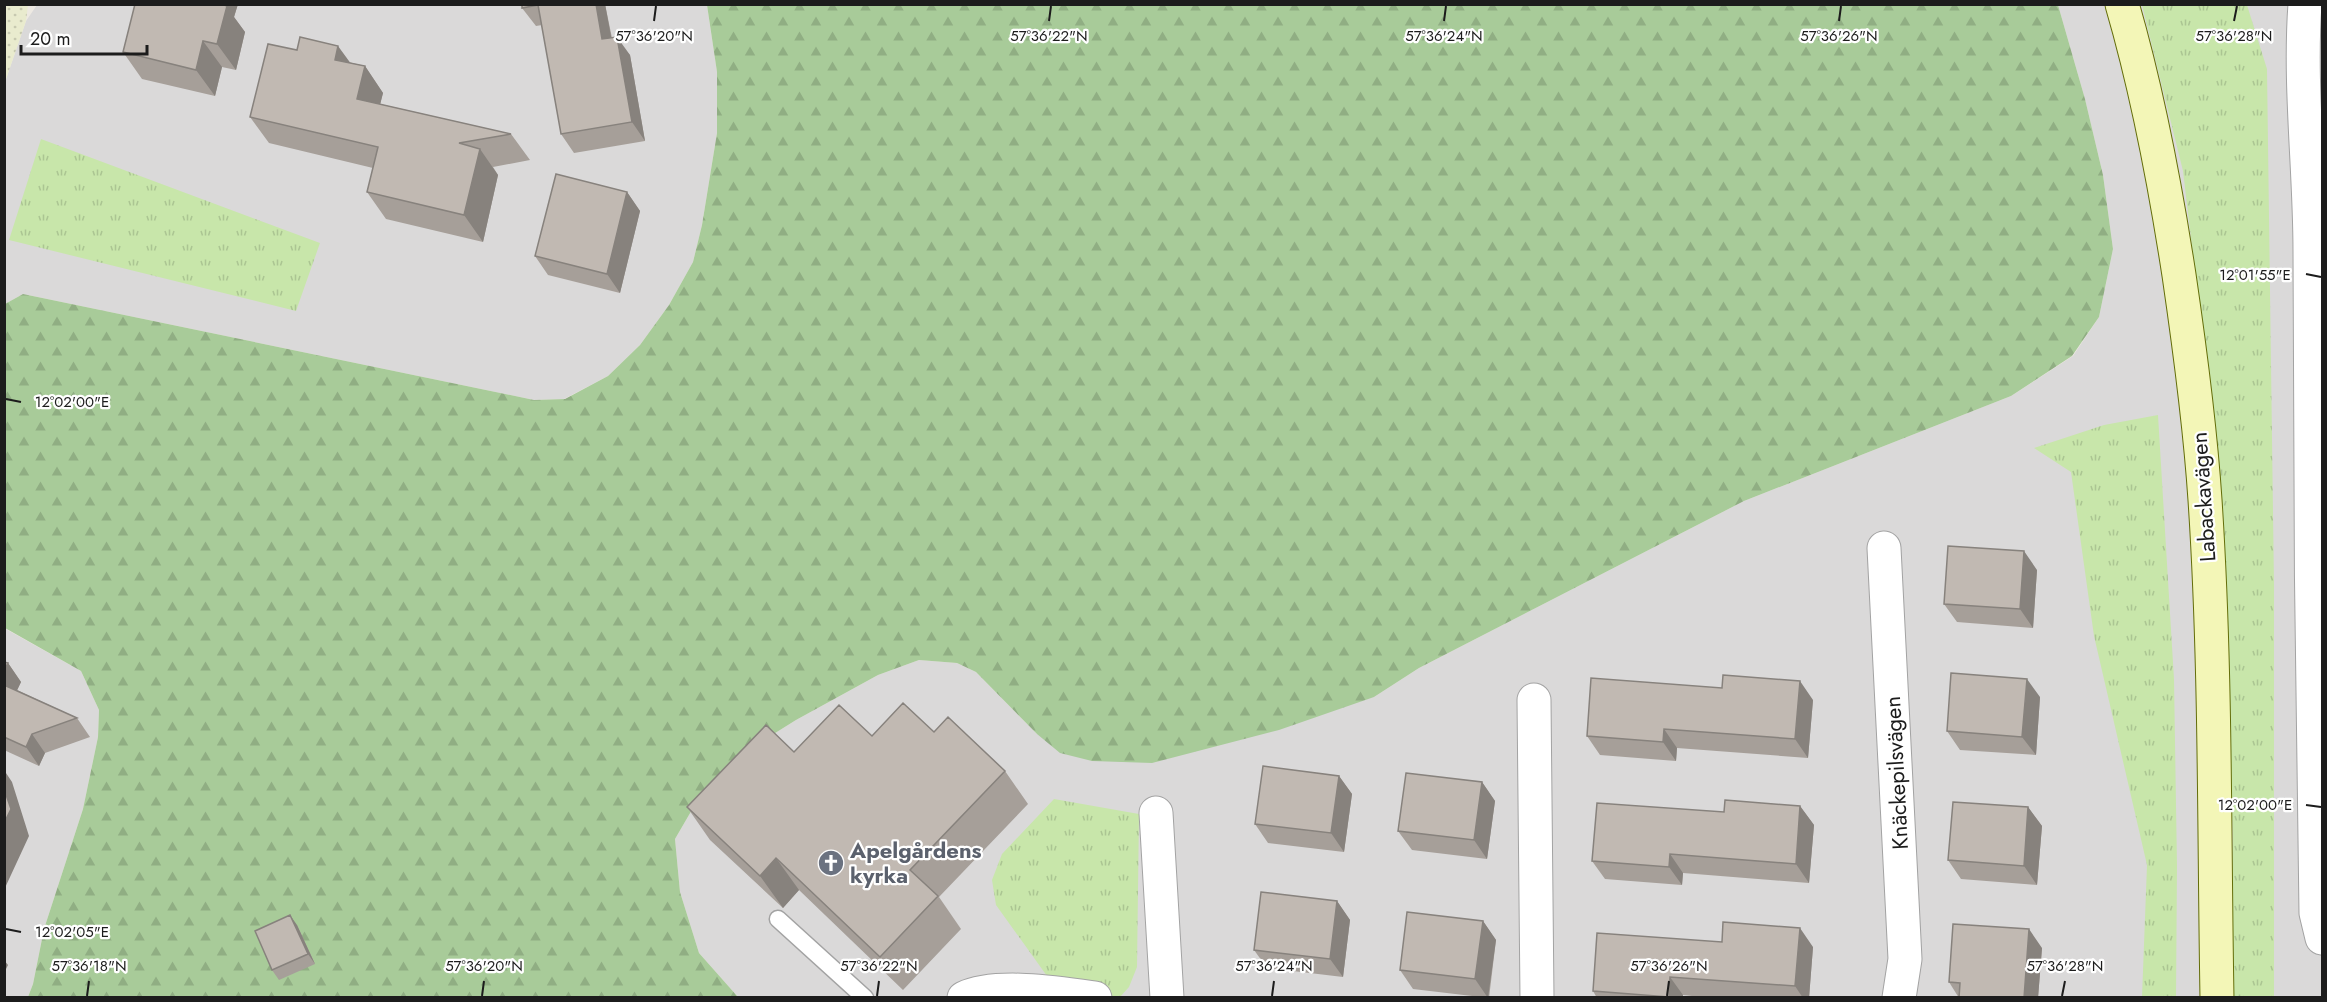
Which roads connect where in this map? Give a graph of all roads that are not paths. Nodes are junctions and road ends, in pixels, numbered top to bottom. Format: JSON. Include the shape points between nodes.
{"nodes":[{"id":1,"x":2122,"y":4,"type":"edge"},
{"id":2,"x":2305,"y":4,"type":"edge"},
{"id":3,"x":2316,"y":234,"type":"edge"},
{"id":4,"x":1884,"y":548,"type":"dead end"},
{"id":5,"x":2316,"y":573,"type":"edge"},
{"id":6,"x":1534,"y":700,"type":"dead end"},
{"id":7,"x":1156,"y":813,"type":"dead end"},
{"id":8,"x":778,"y":919,"type":"dead end"},
{"id":9,"x":2320,"y":922,"type":"edge"},
{"id":10,"x":865,"y":998,"type":"edge"},
{"id":11,"x":964,"y":998,"type":"edge"},
{"id":12,"x":1095,"y":998,"type":"edge"},
{"id":13,"x":1167,"y":998,"type":"edge"},
{"id":14,"x":1537,"y":998,"type":"edge"},
{"id":15,"x":1899,"y":998,"type":"edge"},
{"id":16,"x":2217,"y":998,"type":"edge"}],
"edges":[{"from":1,"to":16,"type":"street","name":"Labackavägen","via":[[2151,119],[2170,217],[2192,361],[2201,453],[2211,671]]},
{"from":2,"to":3,"type":"street","via":[[2302,44]]},
{"from":3,"to":5,"type":"street"},
{"from":4,"to":15,"type":"street","name":"Knäckepilsvägen","via":[[1905,959]]},
{"from":5,"to":9,"type":"street"},
{"from":6,"to":14,"type":"street"},
{"from":7,"to":13,"type":"street"},
{"from":8,"to":10,"type":"lane"},
{"from":11,"to":12,"type":"street","via":[[1032,990]]}]}
